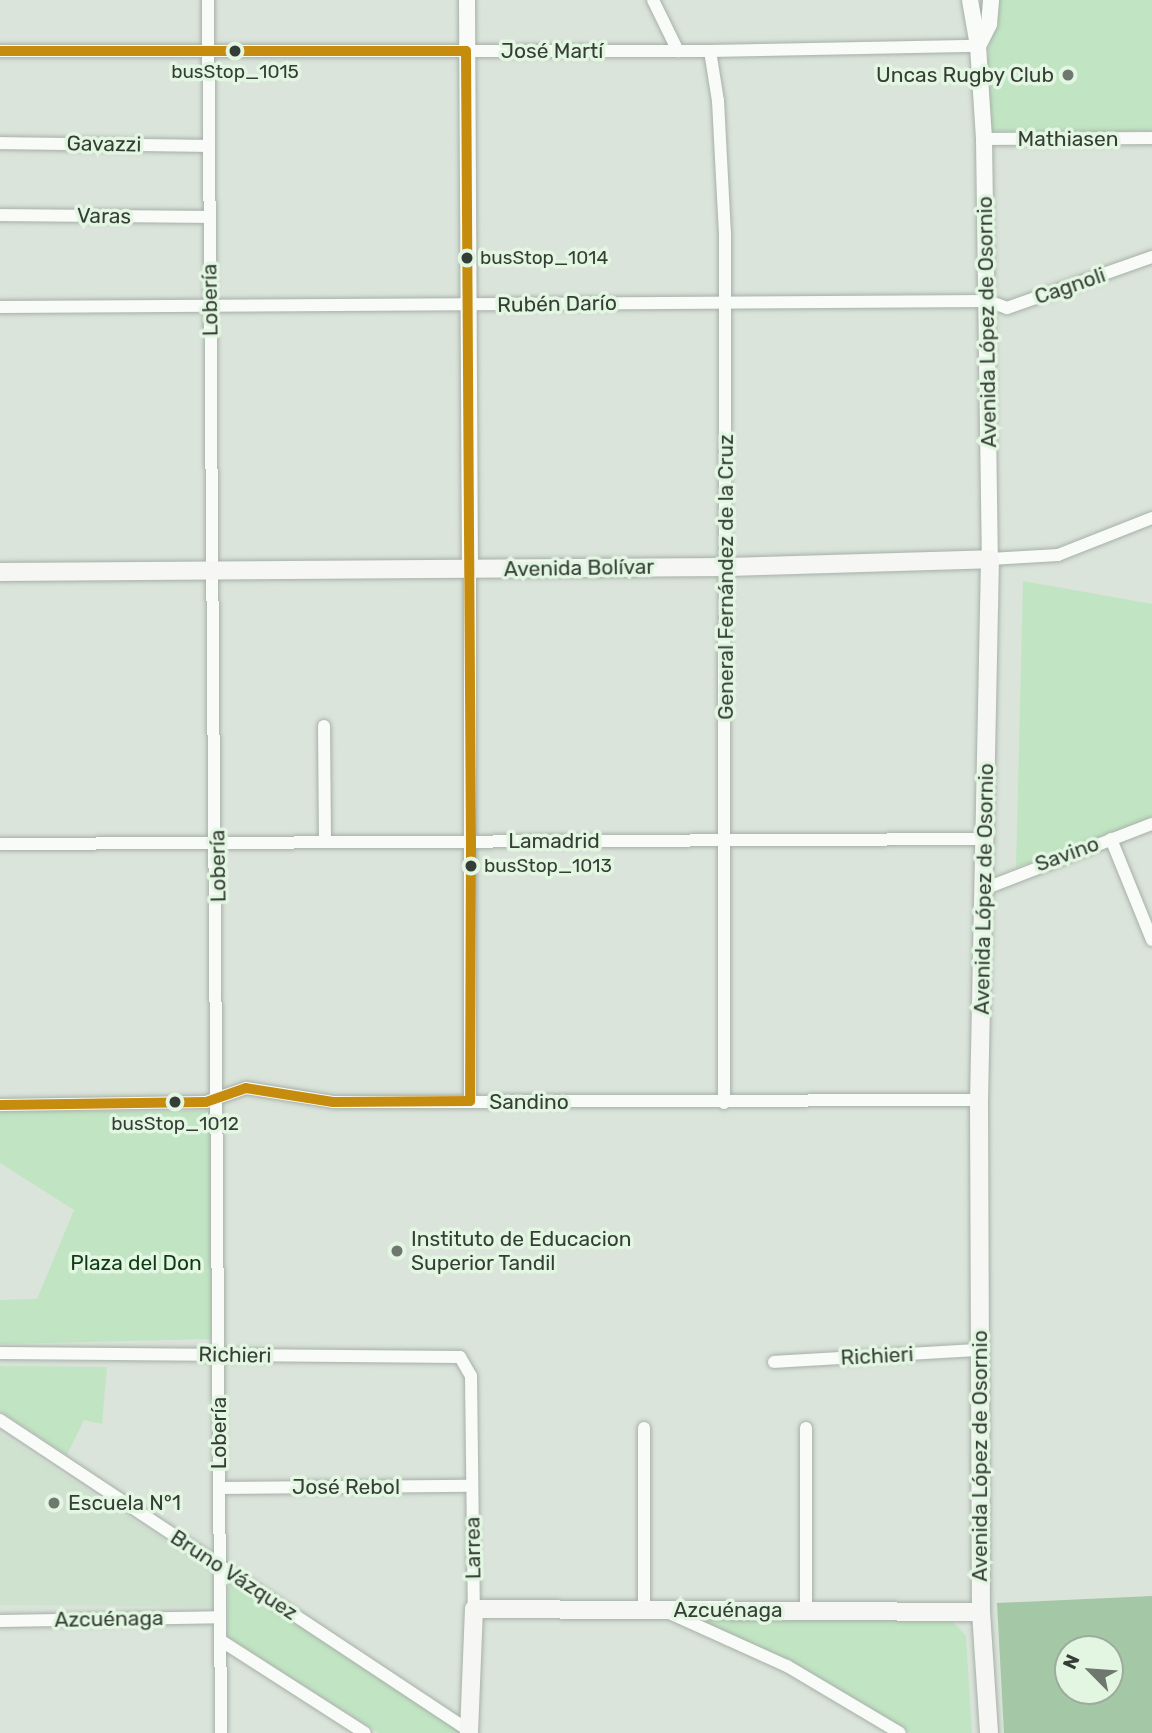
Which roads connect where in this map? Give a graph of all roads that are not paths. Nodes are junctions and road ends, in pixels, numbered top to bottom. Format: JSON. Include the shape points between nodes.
{"nodes":[{"id":1,"x":208,"y":0,"type":"edge"},
{"id":2,"x":467,"y":0,"type":"edge"},
{"id":3,"x":653,"y":0,"type":"edge"},
{"id":4,"x":970,"y":0,"type":"edge"},
{"id":5,"x":991,"y":0,"type":"edge"},
{"id":6,"x":978,"y":46,"type":"junction"},
{"id":7,"x":0,"y":51,"type":"edge"},
{"id":8,"x":466,"y":51,"type":"junction"},
{"id":9,"x":678,"y":51,"type":"junction"},
{"id":10,"x":710,"y":51,"type":"junction"},
{"id":11,"x":208,"y":52,"type":"junction"},
{"id":12,"x":1152,"y":138,"type":"edge"},
{"id":13,"x":984,"y":139,"type":"junction"},
{"id":14,"x":0,"y":143,"type":"edge"},
{"id":15,"x":208,"y":146,"type":"junction"},
{"id":16,"x":0,"y":215,"type":"edge"},
{"id":17,"x":209,"y":217,"type":"junction"},
{"id":18,"x":1152,"y":257,"type":"edge"},
{"id":19,"x":988,"y":301,"type":"junction"},
{"id":20,"x":725,"y":302,"type":"junction"},
{"id":21,"x":467,"y":305,"type":"junction"},
{"id":22,"x":0,"y":307,"type":"edge"},
{"id":23,"x":210,"y":308,"type":"junction"},
{"id":24,"x":1152,"y":518,"type":"edge"},
{"id":25,"x":990,"y":559,"type":"junction"},
{"id":26,"x":728,"y":567,"type":"junction"},
{"id":27,"x":470,"y":569,"type":"junction"},
{"id":28,"x":212,"y":571,"type":"junction"},
{"id":29,"x":0,"y":572,"type":"edge"},
{"id":30,"x":324,"y":726,"type":"dead end"},
{"id":31,"x":1152,"y":824,"type":"edge"},
{"id":32,"x":726,"y":839,"type":"junction"},
{"id":33,"x":983,"y":839,"type":"junction"},
{"id":34,"x":1111,"y":839,"type":"junction"},
{"id":35,"x":471,"y":841,"type":"junction"},
{"id":36,"x":326,"y":842,"type":"junction"},
{"id":37,"x":218,"y":843,"type":"junction"},
{"id":38,"x":0,"y":844,"type":"edge"},
{"id":39,"x":984,"y":888,"type":"junction"},
{"id":40,"x":1152,"y":940,"type":"edge"},
{"id":41,"x":219,"y":1099,"type":"junction"},
{"id":42,"x":979,"y":1100,"type":"junction"},
{"id":43,"x":470,"y":1101,"type":"junction"},
{"id":44,"x":724,"y":1103,"type":"junction"},
{"id":45,"x":0,"y":1105,"type":"edge"},
{"id":46,"x":979,"y":1350,"type":"junction"},
{"id":47,"x":0,"y":1353,"type":"edge"},
{"id":48,"x":219,"y":1354,"type":"junction"},
{"id":49,"x":774,"y":1362,"type":"dead end"},
{"id":50,"x":467,"y":1363,"type":"joint"},
{"id":51,"x":0,"y":1420,"type":"edge"},
{"id":52,"x":644,"y":1428,"type":"dead end"},
{"id":53,"x":806,"y":1428,"type":"dead end"},
{"id":54,"x":472,"y":1486,"type":"junction"},
{"id":55,"x":219,"y":1488,"type":"junction"},
{"id":56,"x":218,"y":1565,"type":"junction"},
{"id":57,"x":474,"y":1609,"type":"junction"},
{"id":58,"x":652,"y":1609,"type":"junction"},
{"id":59,"x":806,"y":1611,"type":"junction"},
{"id":60,"x":981,"y":1612,"type":"junction"},
{"id":61,"x":219,"y":1617,"type":"junction"},
{"id":62,"x":0,"y":1621,"type":"edge"},
{"id":63,"x":220,"y":1640,"type":"junction"},
{"id":64,"x":468,"y":1731,"type":"edge"},
{"id":65,"x":222,"y":1733,"type":"edge"},
{"id":66,"x":365,"y":1733,"type":"edge"},
{"id":67,"x":900,"y":1733,"type":"edge"},
{"id":68,"x":989,"y":1733,"type":"edge"}],
"edges":[{"from":1,"to":11,"type":"street","name":"Lobería"},
{"from":2,"to":8,"type":"street"},
{"from":3,"to":9,"type":"street"},
{"from":4,"to":6,"type":"street","name":"Avenida López de Osornio"},
{"from":5,"to":6,"type":"street","name":"Avenida López de Osornio","via":[[989,24]]},
{"from":6,"to":10,"type":"street","name":"José Martí"},
{"from":6,"to":13,"type":"street","name":"Avenida López de Osornio"},
{"from":7,"to":11,"type":"street","name":"José Martí"},
{"from":8,"to":9,"type":"street","name":"José Martí"},
{"from":8,"to":11,"type":"street","name":"José Martí"},
{"from":8,"to":21,"type":"street"},
{"from":9,"to":10,"type":"street","name":"José Martí"},
{"from":10,"to":20,"type":"street","name":"General Fernández de la Cruz","via":[[718,102]]},
{"from":11,"to":15,"type":"street","name":"Lobería"},
{"from":12,"to":13,"type":"street","name":"Mathiasen"},
{"from":13,"to":19,"type":"street","name":"Avenida López de Osornio"},
{"from":14,"to":15,"type":"street","name":"Gavazzi"},
{"from":15,"to":17,"type":"street","name":"Lobería"},
{"from":16,"to":17,"type":"street","name":"Varas"},
{"from":17,"to":23,"type":"street","name":"Lobería"},
{"from":18,"to":19,"type":"street","name":"Cagnoli","via":[[1007,308]]},
{"from":19,"to":20,"type":"street","name":"Rubén Darío"},
{"from":19,"to":25,"type":"street","name":"Avenida López de Osornio"},
{"from":20,"to":21,"type":"street","name":"Rubén Darío"},
{"from":20,"to":26,"type":"street","name":"General Fernández de la Cruz"},
{"from":21,"to":23,"type":"street","name":"Rubén Darío"},
{"from":21,"to":27,"type":"street"},
{"from":22,"to":23,"type":"street","name":"Rubén Darío"},
{"from":23,"to":28,"type":"street","name":"Lobería"},
{"from":24,"to":25,"type":"street","via":[[1058,555]]},
{"from":25,"to":26,"type":"main road","name":"Avenida Bolívar"},
{"from":25,"to":33,"type":"main road","name":"Avenida López de Osornio"},
{"from":26,"to":27,"type":"main road","name":"Avenida Bolívar"},
{"from":26,"to":32,"type":"street","name":"General Fernández de la Cruz"},
{"from":27,"to":28,"type":"main road","name":"Avenida Bolívar"},
{"from":27,"to":35,"type":"street"},
{"from":28,"to":29,"type":"main road","name":"Avenida Bolívar"},
{"from":28,"to":37,"type":"street","name":"Lobería"},
{"from":30,"to":36,"type":"street"},
{"from":31,"to":34,"type":"street","name":"Savino"},
{"from":32,"to":33,"type":"street","name":"Lamadrid"},
{"from":32,"to":35,"type":"street","name":"Lamadrid"},
{"from":32,"to":44,"type":"street","name":"General Fernández de la Cruz"},
{"from":33,"to":39,"type":"main road","name":"Avenida López de Osornio"},
{"from":34,"to":39,"type":"street","name":"Savino"},
{"from":34,"to":40,"type":"street"},
{"from":35,"to":36,"type":"street","name":"Lamadrid"},
{"from":35,"to":43,"type":"street"},
{"from":36,"to":37,"type":"street","name":"Lamadrid"},
{"from":37,"to":38,"type":"street","name":"Lamadrid"},
{"from":37,"to":41,"type":"street","name":"Lobería"},
{"from":39,"to":42,"type":"main road","name":"Avenida López de Osornio"},
{"from":41,"to":43,"type":"street","name":"Sandino","via":[[246,1088],[333,1102]]},
{"from":41,"to":45,"type":"street","name":"Sandino"},
{"from":41,"to":48,"type":"street","name":"Lobería"},
{"from":42,"to":44,"type":"street","name":"Sandino"},
{"from":42,"to":46,"type":"main road","name":"Avenida López de Osornio"},
{"from":43,"to":44,"type":"street","name":"Sandino"},
{"from":46,"to":49,"type":"street","name":"Richieri"},
{"from":46,"to":60,"type":"main road","name":"Avenida López de Osornio"},
{"from":47,"to":48,"type":"street","name":"Richieri"},
{"from":48,"to":50,"type":"street","name":"Richieri","via":[[460,1357]]},
{"from":48,"to":55,"type":"street","name":"Lobería"},
{"from":50,"to":54,"type":"street","name":"Larrea"},
{"from":51,"to":56,"type":"street","name":"Bruno Vázquez"},
{"from":52,"to":58,"type":"street"},
{"from":53,"to":59,"type":"street"},
{"from":54,"to":55,"type":"street","name":"José Rebol"},
{"from":54,"to":57,"type":"street","name":"Larrea"},
{"from":55,"to":56,"type":"street","name":"Lobería"},
{"from":56,"to":61,"type":"street","name":"Lobería"},
{"from":56,"to":64,"type":"street","name":"Bruno Vázquez"},
{"from":57,"to":58,"type":"main road","name":"Azcuénaga"},
{"from":57,"to":64,"type":"main road","name":"Larrea"},
{"from":58,"to":59,"type":"main road","name":"Azcuénaga"},
{"from":58,"to":67,"type":"street","via":[[787,1666]]},
{"from":59,"to":60,"type":"main road","name":"Azcuénaga"},
{"from":60,"to":68,"type":"main road","name":"Avenida López de Osornio"},
{"from":61,"to":62,"type":"street","name":"Azcuénaga"},
{"from":61,"to":63,"type":"street","name":"Lobería"},
{"from":63,"to":65,"type":"street","name":"Lobería"},
{"from":63,"to":66,"type":"street"}]}
